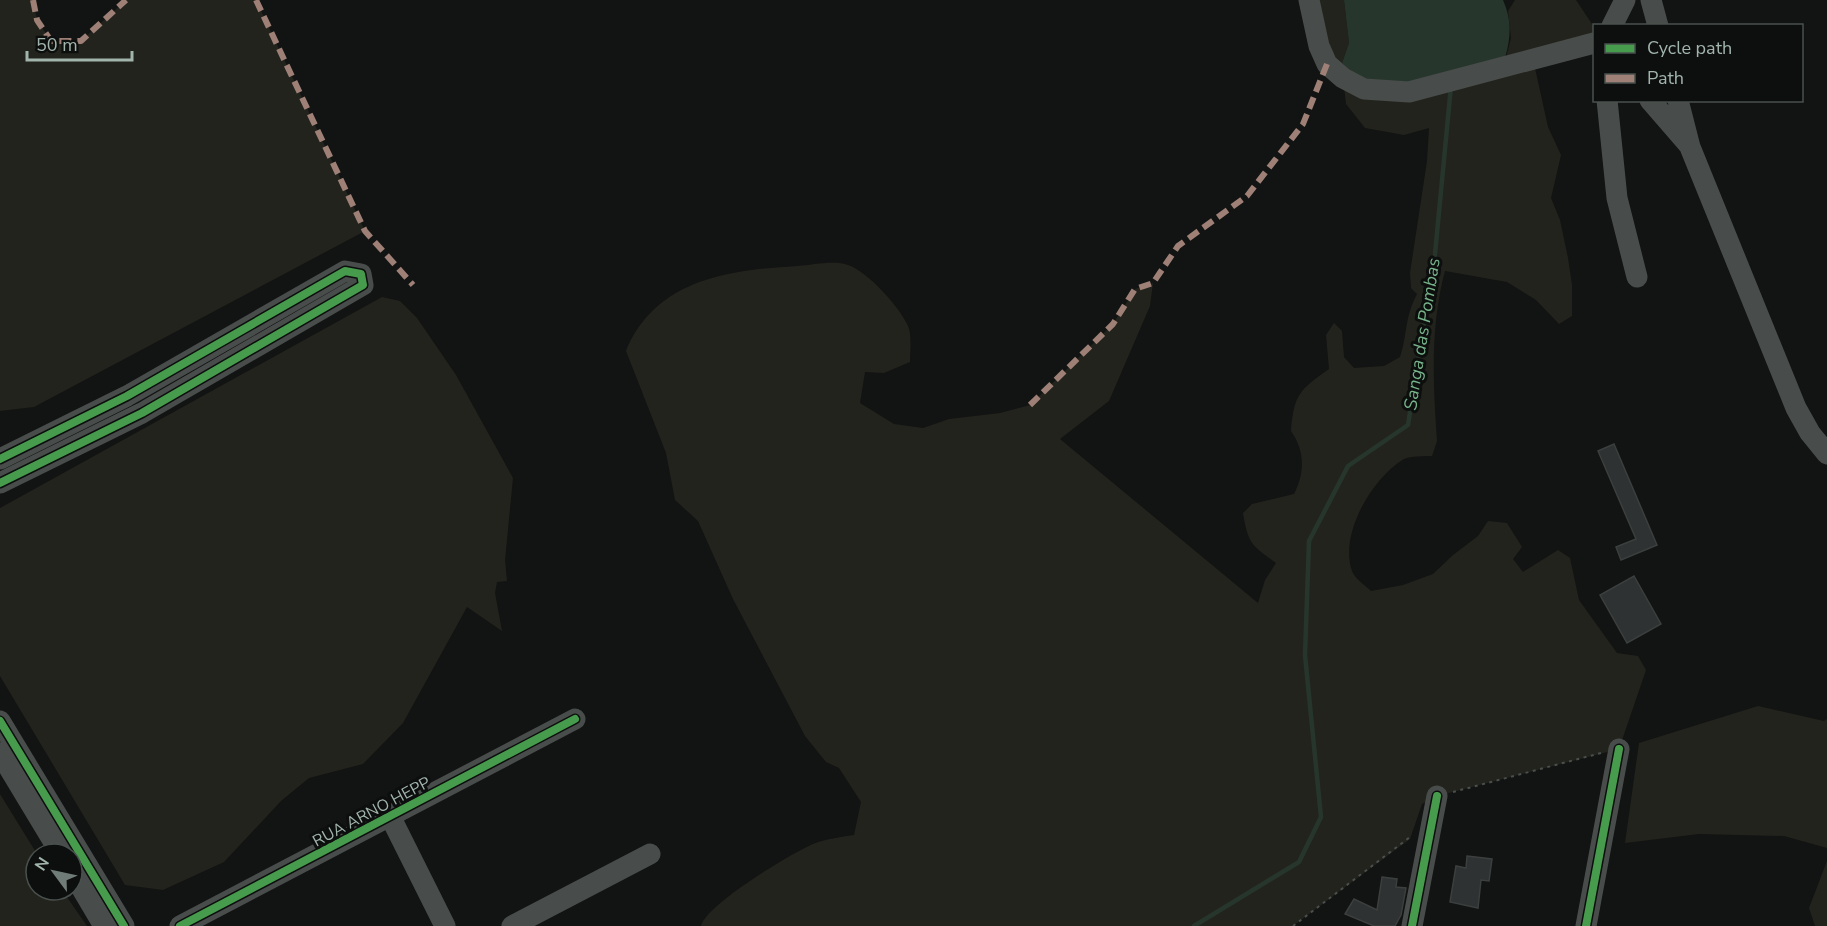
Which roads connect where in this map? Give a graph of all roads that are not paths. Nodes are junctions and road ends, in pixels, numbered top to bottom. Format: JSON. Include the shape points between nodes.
{"nodes":[{"id":1,"x":1309,"y":0,"type":"edge"},
{"id":2,"x":1625,"y":0,"type":"edge"},
{"id":3,"x":1651,"y":0,"type":"edge"},
{"id":4,"x":1613,"y":24,"type":"edge"},
{"id":5,"x":1657,"y":24,"type":"edge"},
{"id":6,"x":1593,"y":43,"type":"edge"},
{"id":7,"x":1607,"y":102,"type":"edge"},
{"id":8,"x":1652,"y":102,"type":"edge"},
{"id":9,"x":1679,"y":102,"type":"edge"},
{"id":10,"x":1690,"y":147,"type":"junction"},
{"id":11,"x":1637,"y":277,"type":"dead end"},
{"id":12,"x":1827,"y":454,"type":"edge"},
{"id":13,"x":0,"y":459,"type":"edge"},
{"id":14,"x":0,"y":483,"type":"edge"},
{"id":15,"x":575,"y":719,"type":"dead end"},
{"id":16,"x":0,"y":721,"type":"edge"},
{"id":17,"x":1619,"y":749,"type":"dead end"},
{"id":18,"x":0,"y":753,"type":"edge"},
{"id":19,"x":1437,"y":796,"type":"dead end"},
{"id":20,"x":390,"y":816,"type":"junction"},
{"id":21,"x":54,"y":842,"type":"edge"},
{"id":22,"x":650,"y":854,"type":"dead end"},
{"id":23,"x":84,"y":892,"type":"edge"},
{"id":24,"x":104,"y":926,"type":"edge"},
{"id":25,"x":124,"y":926,"type":"edge"},
{"id":26,"x":180,"y":926,"type":"edge"},
{"id":27,"x":445,"y":926,"type":"edge"},
{"id":28,"x":512,"y":926,"type":"edge"},
{"id":29,"x":1412,"y":926,"type":"edge"},
{"id":30,"x":1586,"y":926,"type":"edge"}],
"edges":[{"from":1,"to":6,"type":"street","via":[[1327,64],[1364,89],[1410,92]]},
{"from":2,"to":4,"type":"street"},
{"from":3,"to":5,"type":"street"},
{"from":7,"to":11,"type":"street","via":[[1617,198]]},
{"from":8,"to":10,"type":"street"},
{"from":9,"to":10,"type":"street"},
{"from":10,"to":12,"type":"street","via":[[1796,408]]},
{"from":13,"to":14,"type":"street","via":[[127,396],[345,271],[361,274],[363,285],[353,291],[142,413]]},
{"from":15,"to":20,"type":"street","name":"RUA ARNO HEPP"},
{"from":16,"to":25,"type":"street"},
{"from":17,"to":30,"type":"street"},
{"from":18,"to":21,"type":"street"},
{"from":19,"to":29,"type":"street"},
{"from":20,"to":26,"type":"street","name":"RUA ARNO HEPP"},
{"from":20,"to":27,"type":"street"},
{"from":22,"to":28,"type":"street"},
{"from":23,"to":24,"type":"street"}]}
